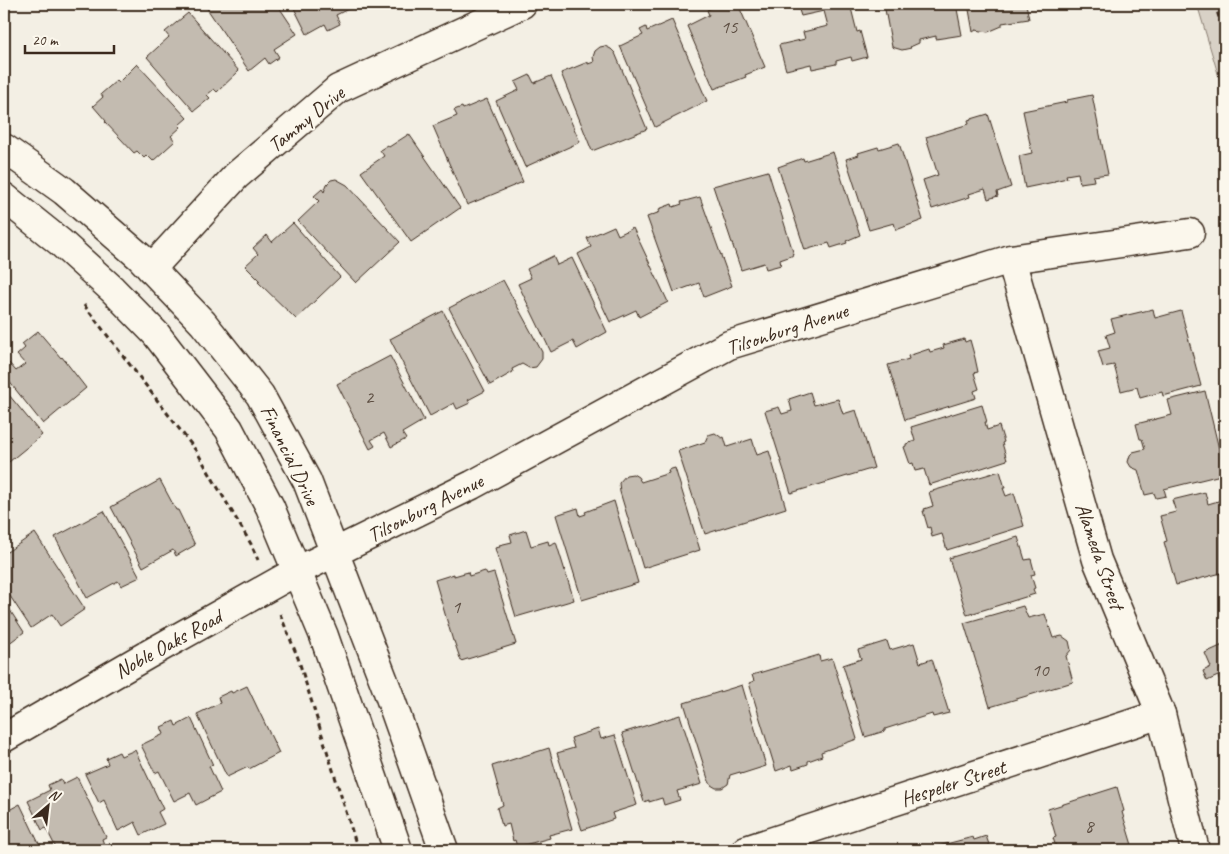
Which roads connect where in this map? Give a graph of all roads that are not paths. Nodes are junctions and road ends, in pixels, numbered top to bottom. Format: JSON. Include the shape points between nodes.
{"nodes":[{"id":1,"x":522,"y":4,"type":"edge"},
{"id":2,"x":4,"y":148,"type":"edge"},
{"id":3,"x":4,"y":197,"type":"edge"},
{"id":4,"x":1190,"y":233,"type":"dead end"},
{"id":5,"x":1011,"y":259,"type":"junction"},
{"id":6,"x":151,"y":268,"type":"junction"},
{"id":7,"x":335,"y":553,"type":"junction"},
{"id":8,"x":297,"y":571,"type":"junction"},
{"id":9,"x":1161,"y":714,"type":"junction"},
{"id":10,"x":4,"y":738,"type":"edge"},
{"id":11,"x":398,"y":850,"type":"edge"},
{"id":12,"x":444,"y":850,"type":"edge"},
{"id":13,"x":746,"y":850,"type":"edge"},
{"id":14,"x":1195,"y":850,"type":"edge"}],
"edges":[{"from":1,"to":6,"type":"street","name":"Tammy Drive","via":[[338,89],[236,176]]},
{"from":2,"to":6,"type":"street","name":"Financial Drive","via":[[64,191]]},
{"from":3,"to":8,"type":"street","name":"Financial Drive","via":[[60,242],[156,334],[229,429],[270,508]]},
{"from":4,"to":5,"type":"street","name":"Tilsonburg Avenue"},
{"from":5,"to":7,"type":"street","name":"Tilsonburg Avenue","via":[[729,345],[472,485]]},
{"from":5,"to":9,"type":"street","name":"Alameda Street","via":[[1098,560]]},
{"from":6,"to":7,"type":"street","name":"Financial Drive","via":[[203,323],[260,394],[307,481]]},
{"from":7,"to":8,"type":"street","name":"Noble Oaks Road"},
{"from":7,"to":12,"type":"street","name":"Financial Drive"},
{"from":8,"to":10,"type":"street","name":"Noble Oaks Road"},
{"from":8,"to":11,"type":"street","name":"Financial Drive","via":[[324,636]]},
{"from":9,"to":13,"type":"street","name":"Hespeler Street"},
{"from":9,"to":14,"type":"street","name":"Alameda Street"}]}
